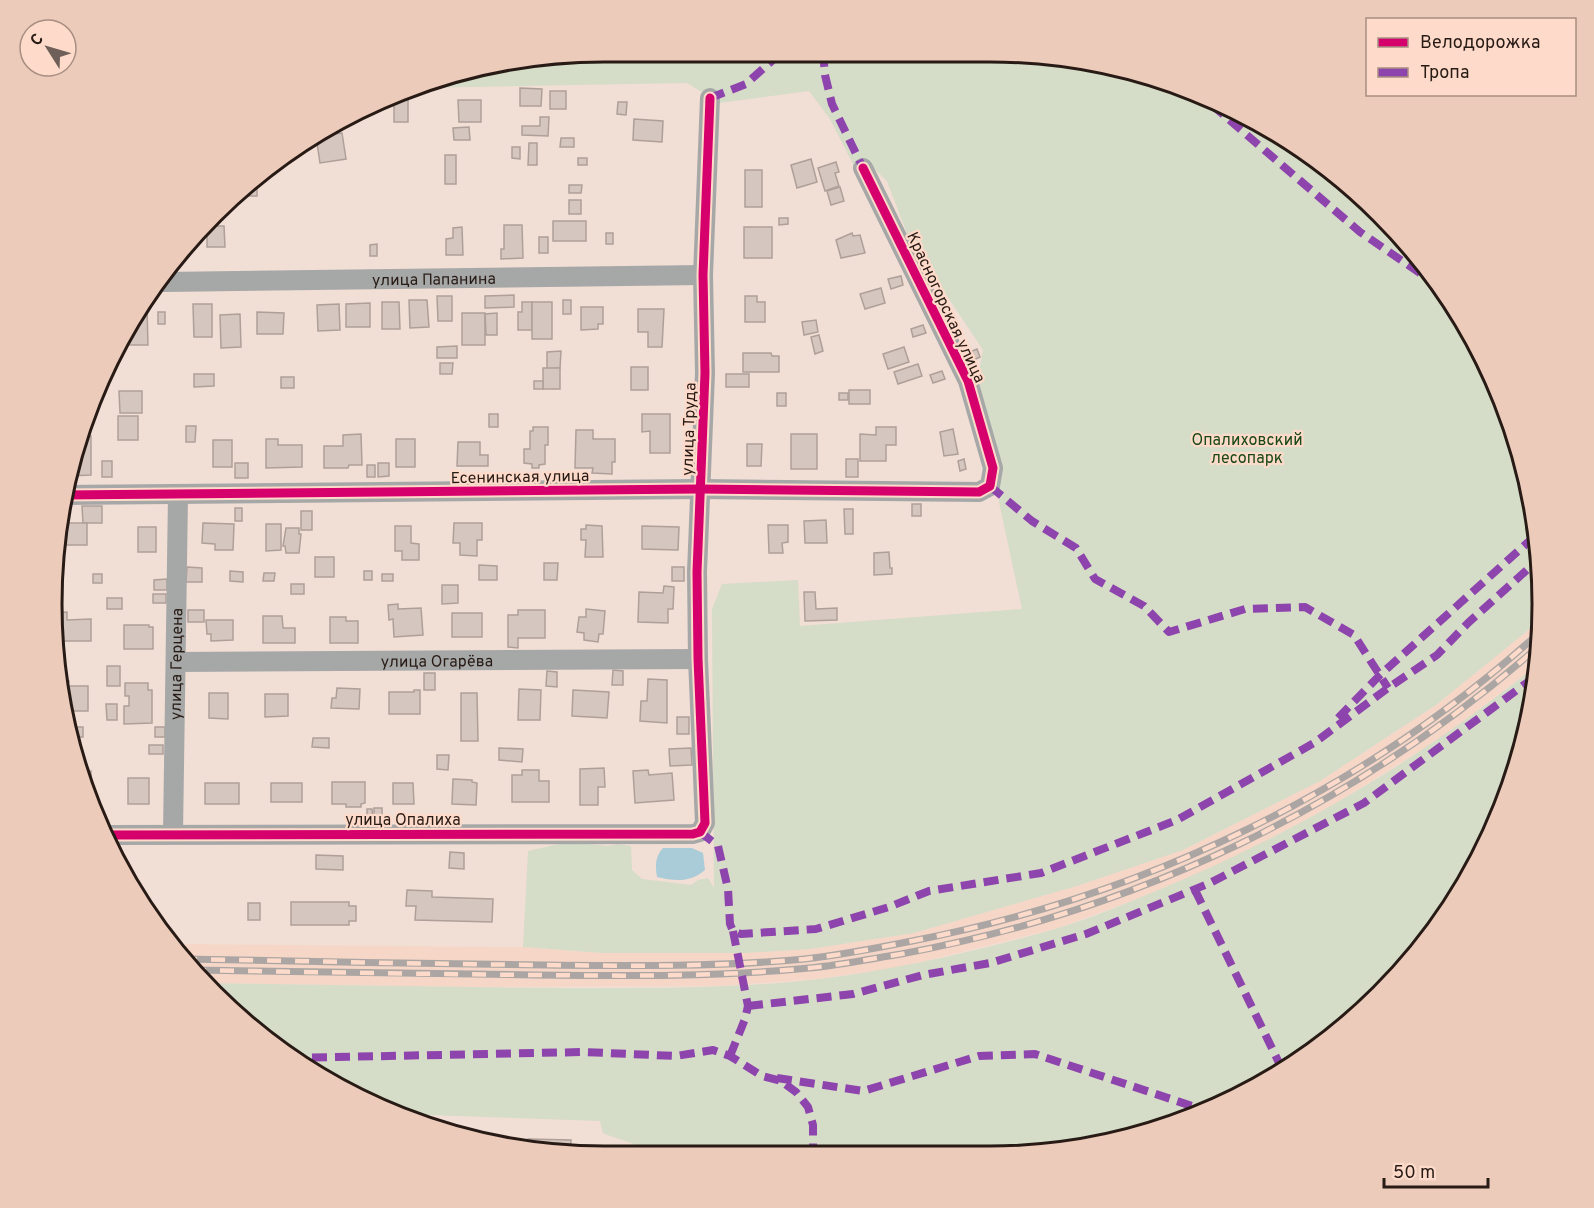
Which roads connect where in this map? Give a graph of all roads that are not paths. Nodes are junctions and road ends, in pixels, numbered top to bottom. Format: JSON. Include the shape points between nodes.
{"nodes":[{"id":1,"x":710,"y":98,"type":"dead end"},
{"id":2,"x":863,"y":168,"type":"dead end"},
{"id":3,"x":173,"y":276,"type":"edge"},
{"id":4,"x":703,"y":276,"type":"junction"},
{"id":5,"x":700,"y":489,"type":"junction"},
{"id":6,"x":979,"y":492,"type":"joint"},
{"id":7,"x":73,"y":495,"type":"edge"},
{"id":8,"x":178,"y":495,"type":"junction"},
{"id":9,"x":698,"y":659,"type":"junction"},
{"id":10,"x":176,"y":662,"type":"junction"},
{"id":11,"x":700,"y":832,"type":"joint"},
{"id":12,"x":173,"y":834,"type":"junction"},
{"id":13,"x":113,"y":835,"type":"edge"}],
"edges":[{"from":1,"to":4,"type":"street","name":"улица Труда"},
{"from":2,"to":6,"type":"street","name":"Красногорская улица","via":[[968,381],[993,468],[990,486]]},
{"from":3,"to":4,"type":"street","name":"улица Папанина"},
{"from":4,"to":5,"type":"street","name":"улица Труда","via":[[705,373]]},
{"from":5,"to":6,"type":"street","name":"Есенинская улица"},
{"from":5,"to":8,"type":"street","name":"Есенинская улица"},
{"from":5,"to":9,"type":"street","name":"улица Труда"},
{"from":7,"to":8,"type":"street","name":"Есенинская улица"},
{"from":8,"to":10,"type":"street","name":"улица Герцена"},
{"from":9,"to":10,"type":"street","name":"улица Огарёва"},
{"from":9,"to":11,"type":"street","name":"улица Труда","via":[[705,823]]},
{"from":10,"to":12,"type":"street","name":"улица Герцена"},
{"from":11,"to":12,"type":"street","name":"улица Опалиха"},
{"from":12,"to":13,"type":"street","name":"улица Опалиха"}]}
